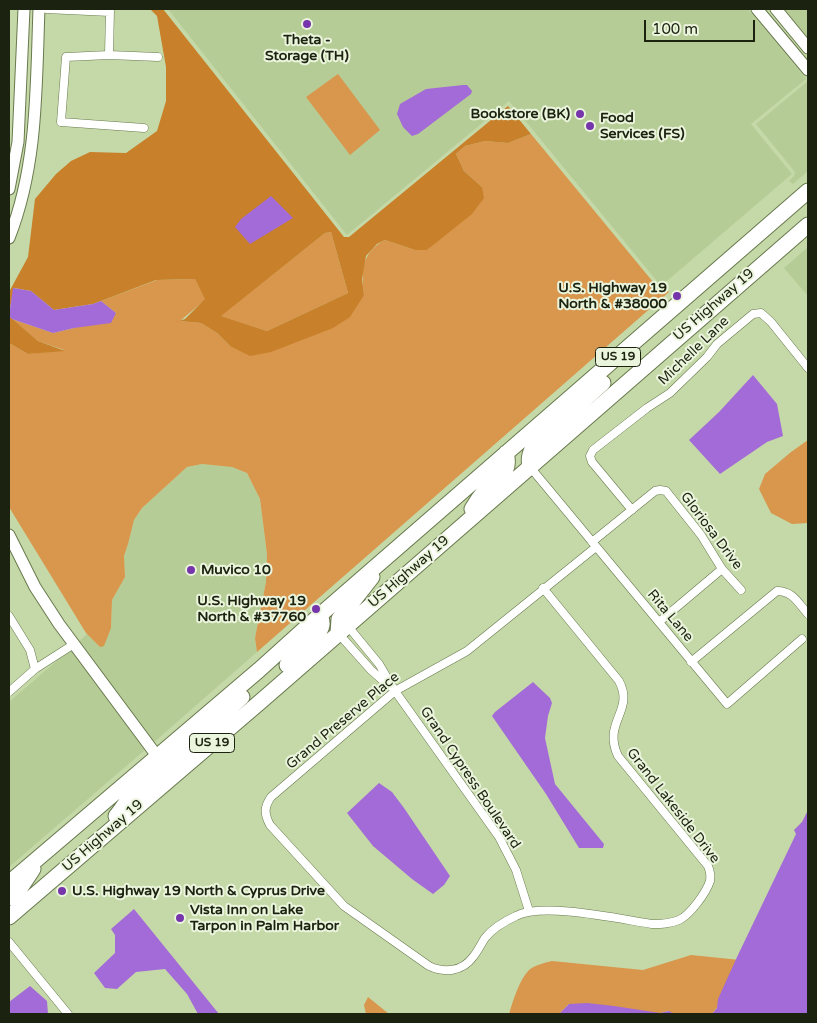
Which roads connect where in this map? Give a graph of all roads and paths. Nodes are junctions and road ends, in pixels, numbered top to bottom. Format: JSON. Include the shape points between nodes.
{"nodes":[{"id":1,"x":24,"y":9,"type":"edge"},
{"id":2,"x":39,"y":9,"type":"edge"},
{"id":3,"x":46,"y":9,"type":"edge"},
{"id":4,"x":758,"y":9,"type":"edge"},
{"id":5,"x":776,"y":9,"type":"edge"},
{"id":6,"x":110,"y":10,"type":"edge"},
{"id":7,"x":808,"y":48,"type":"edge"},
{"id":8,"x":109,"y":54,"type":"junction"},
{"id":9,"x":158,"y":57,"type":"dead end"},
{"id":10,"x":808,"y":70,"type":"edge"},
{"id":11,"x":144,"y":128,"type":"dead end"},
{"id":12,"x":9,"y":190,"type":"edge"},
{"id":13,"x":808,"y":191,"type":"edge"},
{"id":14,"x":808,"y":225,"type":"edge"},
{"id":15,"x":9,"y":238,"type":"edge"},
{"id":16,"x":647,"y":332,"type":"junction"},
{"id":17,"x":808,"y":368,"type":"edge"},
{"id":18,"x":506,"y":453,"type":"junction"},
{"id":19,"x":530,"y":467,"type":"junction"},
{"id":20,"x":660,"y":490,"type":"joint"},
{"id":21,"x":632,"y":510,"type":"junction"},
{"id":22,"x":454,"y":532,"type":"junction"},
{"id":23,"x":9,"y":535,"type":"edge"},
{"id":24,"x":594,"y":544,"type":"junction"},
{"id":25,"x":386,"y":558,"type":"junction"},
{"id":26,"x":722,"y":569,"type":"junction"},
{"id":27,"x":543,"y":588,"type":"junction"},
{"id":28,"x":741,"y":590,"type":"dead end"},
{"id":29,"x":807,"y":610,"type":"edge"},
{"id":30,"x":320,"y":615,"type":"junction"},
{"id":31,"x":9,"y":616,"type":"edge"},
{"id":32,"x":659,"y":622,"type":"junction"},
{"id":33,"x":343,"y":629,"type":"junction"},
{"id":34,"x":802,"y":639,"type":"dead end"},
{"id":35,"x":74,"y":644,"type":"junction"},
{"id":36,"x":691,"y":662,"type":"junction"},
{"id":37,"x":35,"y":669,"type":"junction"},
{"id":38,"x":259,"y":670,"type":"junction"},
{"id":39,"x":395,"y":690,"type":"junction"},
{"id":40,"x":9,"y":692,"type":"edge"},
{"id":41,"x":260,"y":702,"type":"junction"},
{"id":42,"x":157,"y":756,"type":"junction"},
{"id":43,"x":151,"y":795,"type":"junction"},
{"id":44,"x":266,"y":818,"type":"joint"},
{"id":45,"x":99,"y":840,"type":"junction"},
{"id":46,"x":46,"y":851,"type":"junction"},
{"id":47,"x":9,"y":883,"type":"edge"},
{"id":48,"x":9,"y":898,"type":"edge"},
{"id":49,"x":528,"y":911,"type":"junction"},
{"id":50,"x":9,"y":917,"type":"edge"},
{"id":51,"x":9,"y":942,"type":"edge"},
{"id":52,"x":68,"y":1014,"type":"edge"}],
"edges":[{"from":1,"to":12,"type":"main road","via":[[18,142]]},
{"from":2,"to":15,"type":"main road","via":[[33,146]]},
{"from":3,"to":6,"type":"street"},
{"from":4,"to":10,"type":"main road"},
{"from":5,"to":7,"type":"main road"},
{"from":6,"to":8,"type":"street"},
{"from":8,"to":9,"type":"street"},
{"from":8,"to":11,"type":"street","via":[[66,57],[62,122]]},
{"from":13,"to":16,"type":"highway","name":"US Highway 19","number":"US 19"},
{"from":14,"to":19,"type":"highway","name":"US Highway 19","number":"US 19"},
{"from":16,"to":18,"type":"highway","name":"US Highway 19","number":"US 19"},
{"from":16,"to":19,"type":"highway","via":[[637,354],[535,444],[528,460]]},
{"from":17,"to":21,"type":"street","name":"Michelle Lane","via":[[771,322],[761,313],[753,314],[717,344],[670,393],[593,450],[592,462]]},
{"from":18,"to":22,"type":"highway","via":[[508,461],[504,473],[487,489]]},
{"from":18,"to":25,"type":"highway","name":"US Highway 19","number":"US 19"},
{"from":19,"to":22,"type":"highway","name":"US Highway 19","number":"US 19"},
{"from":19,"to":24,"type":"street","name":"Rita Lane"},
{"from":20,"to":21,"type":"street","name":"Grand Preserve Place"},
{"from":20,"to":26,"type":"street","name":"Gloriosa Drive","via":[[666,491],[691,522]]},
{"from":21,"to":24,"type":"street","name":"Grand Preserve Place"},
{"from":22,"to":33,"type":"highway","name":"US Highway 19","number":"US 19"},
{"from":23,"to":35,"type":"main road","via":[[35,587]]},
{"from":24,"to":27,"type":"street","name":"Grand Preserve Place"},
{"from":24,"to":32,"type":"street","name":"Rita Lane"},
{"from":25,"to":30,"type":"highway","name":"US Highway 19","number":"US 19"},
{"from":25,"to":33,"type":"highway","via":[[339,619]]},
{"from":26,"to":28,"type":"street","name":"Gloriosa Drive"},
{"from":26,"to":32,"type":"street"},
{"from":27,"to":39,"type":"street","name":"Grand Preserve Place","via":[[467,651]]},
{"from":27,"to":49,"type":"street","name":"Grand Lakeside Drive","via":[[620,681],[625,699],[613,730],[618,756],[708,866],[710,881],[687,915],[664,924],[549,909]]},
{"from":29,"to":36,"type":"street","via":[[791,594],[777,591]]},
{"from":30,"to":38,"type":"highway","name":"US Highway 19","number":"US 19"},
{"from":30,"to":41,"type":"highway","via":[[323,620],[319,632],[267,684]]},
{"from":31,"to":37,"type":"street","via":[[30,650]]},
{"from":32,"to":36,"type":"street","name":"Rita Lane"},
{"from":33,"to":39,"type":"street","name":"Grand Cypress Boulevard","via":[[379,664]]},
{"from":33,"to":39,"type":"street","name":"Grand Cypress Boulevard","via":[[371,670]]},
{"from":33,"to":41,"type":"highway","name":"US Highway 19","number":"US 19"},
{"from":34,"to":36,"type":"street","name":"Rita Lane","via":[[727,704]]},
{"from":35,"to":37,"type":"street"},
{"from":35,"to":42,"type":"main road"},
{"from":37,"to":40,"type":"street"},
{"from":38,"to":42,"type":"highway","name":"US Highway 19","number":"US 19"},
{"from":38,"to":43,"type":"highway","via":[[246,694],[166,768]]},
{"from":39,"to":44,"type":"street","name":"Grand Preserve Place","via":[[271,797],[265,810]]},
{"from":39,"to":49,"type":"street","name":"Grand Cypress Boulevard","via":[[499,837],[516,870]]},
{"from":41,"to":43,"type":"highway","name":"US Highway 19","number":"US 19"},
{"from":42,"to":45,"type":"highway","via":[[147,782],[131,797]]},
{"from":42,"to":46,"type":"highway","name":"US Highway 19","number":"US 19"},
{"from":43,"to":45,"type":"highway","name":"US Highway 19","number":"US 19"},
{"from":44,"to":49,"type":"street","name":"Grand Lakeside Drive","via":[[344,906],[438,970],[462,967],[473,958],[495,928]]},
{"from":45,"to":50,"type":"highway","name":"US Highway 19","number":"US 19"},
{"from":46,"to":47,"type":"highway","name":"US Highway 19","number":"US 19"},
{"from":46,"to":48,"type":"highway","via":[[19,890]]},
{"from":51,"to":52,"type":"street"}]}
